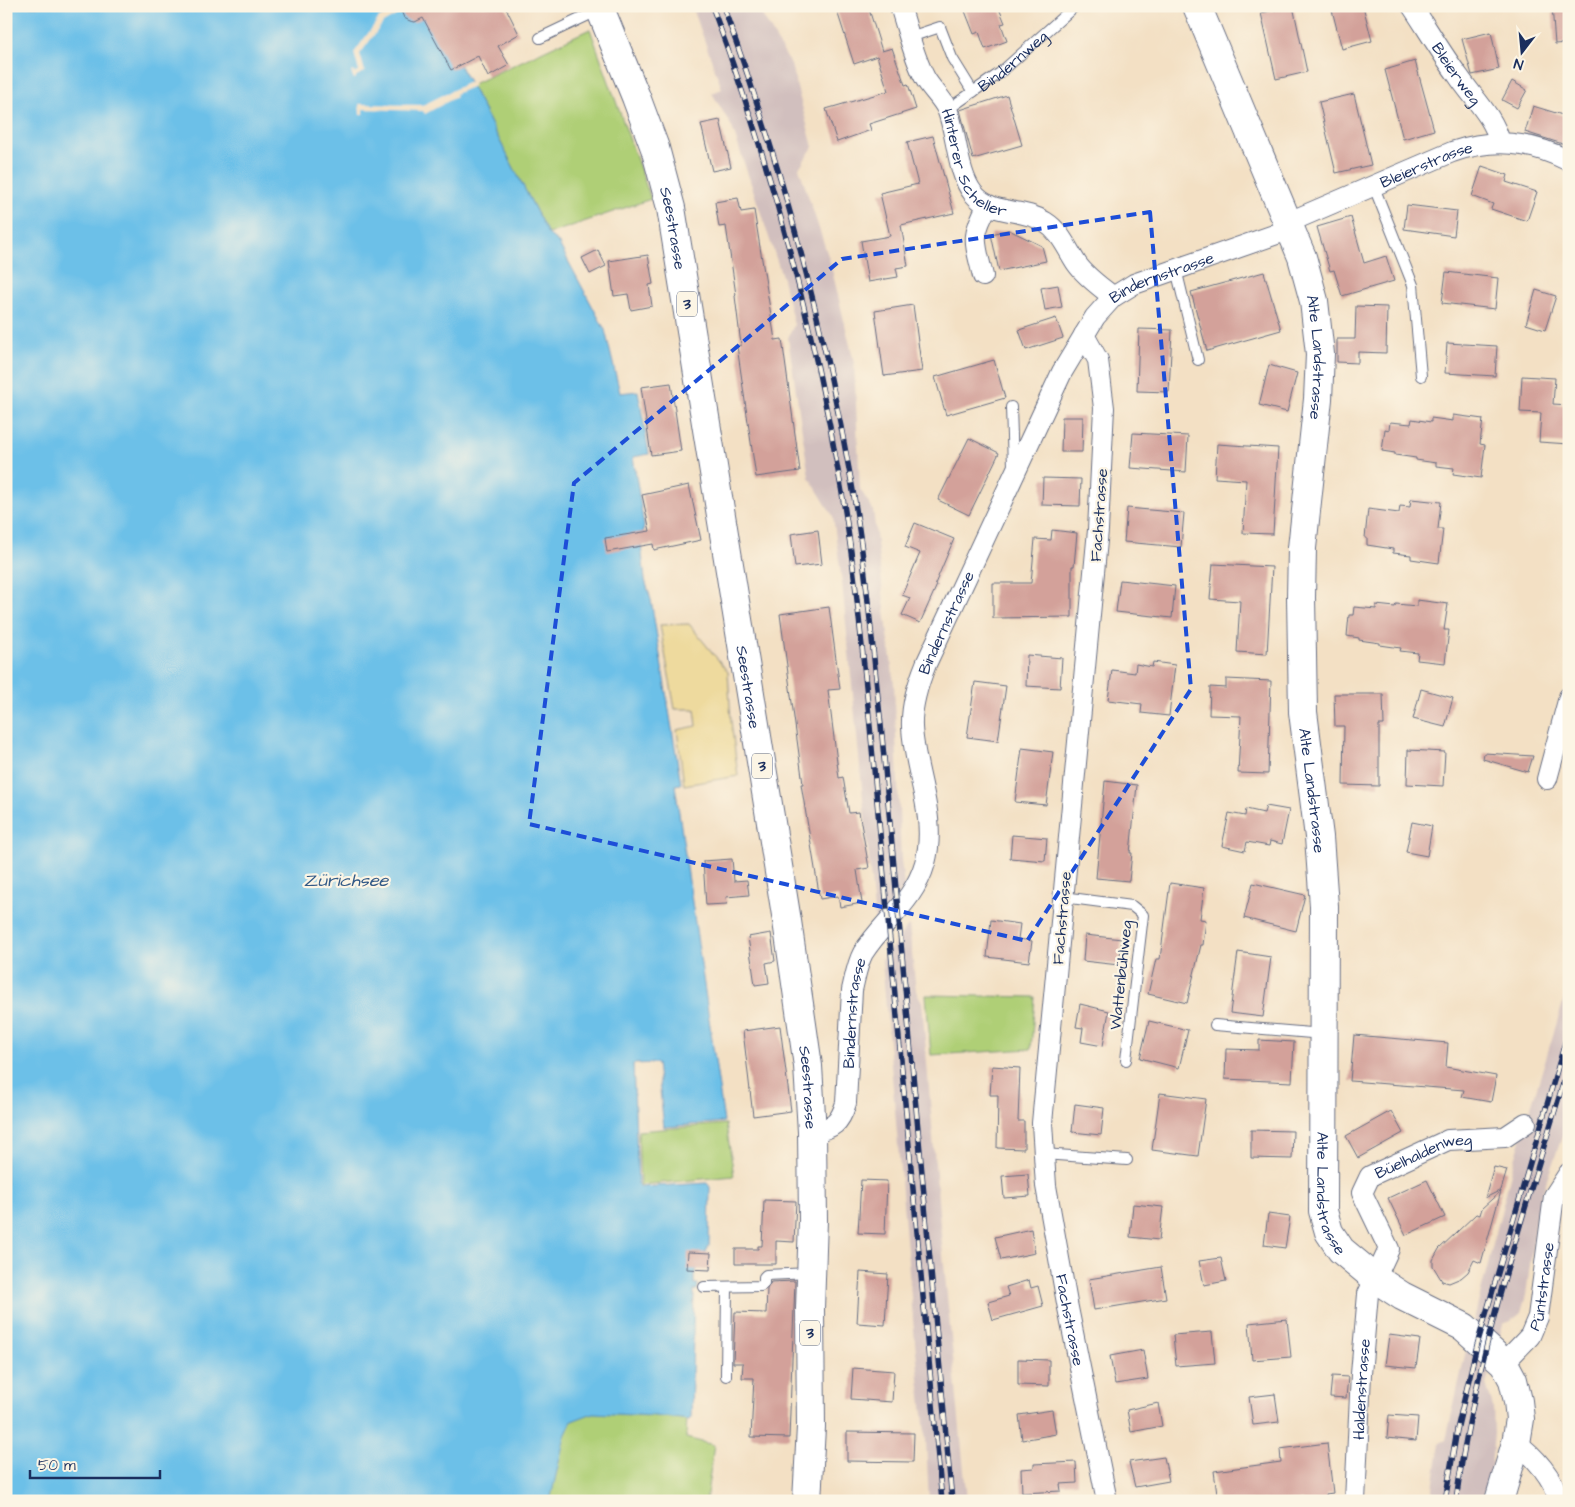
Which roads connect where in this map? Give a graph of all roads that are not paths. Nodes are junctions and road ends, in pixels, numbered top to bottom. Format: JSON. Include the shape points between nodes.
{"nodes":[{"id":1,"x":900,"y":6,"type":"edge"},
{"id":2,"x":1075,"y":6,"type":"edge"},
{"id":3,"x":1197,"y":6,"type":"edge"},
{"id":4,"x":1412,"y":6,"type":"edge"},
{"id":5,"x":600,"y":8,"type":"edge"},
{"id":6,"x":910,"y":37,"type":"junction"},
{"id":7,"x":540,"y":38,"type":"dead end"},
{"id":8,"x":973,"y":92,"type":"junction"},
{"id":9,"x":947,"y":110,"type":"junction"},
{"id":10,"x":1500,"y":142,"type":"junction"},
{"id":11,"x":1569,"y":161,"type":"edge"},
{"id":12,"x":1374,"y":187,"type":"junction"},
{"id":13,"x":988,"y":205,"type":"junction"},
{"id":14,"x":1290,"y":226,"type":"junction"},
{"id":15,"x":1176,"y":269,"type":"junction"},
{"id":16,"x":983,"y":276,"type":"dead end"},
{"id":17,"x":1113,"y":297,"type":"junction"},
{"id":18,"x":1084,"y":335,"type":"junction"},
{"id":19,"x":1198,"y":360,"type":"dead end"},
{"id":20,"x":1421,"y":376,"type":"dead end"},
{"id":21,"x":1011,"y":407,"type":"dead end"},
{"id":22,"x":1014,"y":474,"type":"junction"},
{"id":23,"x":1569,"y":697,"type":"edge"},
{"id":24,"x":1547,"y":779,"type":"dead end"},
{"id":25,"x":1063,"y":896,"type":"junction"},
{"id":26,"x":1215,"y":1025,"type":"dead end"},
{"id":27,"x":1324,"y":1034,"type":"junction"},
{"id":28,"x":1126,"y":1060,"type":"dead end"},
{"id":29,"x":1526,"y":1123,"type":"dead end"},
{"id":30,"x":812,"y":1132,"type":"junction"},
{"id":31,"x":1043,"y":1154,"type":"junction"},
{"id":32,"x":1127,"y":1160,"type":"dead end"},
{"id":33,"x":1569,"y":1172,"type":"edge"},
{"id":34,"x":811,"y":1273,"type":"junction"},
{"id":35,"x":1376,"y":1279,"type":"junction"},
{"id":36,"x":704,"y":1287,"type":"dead end"},
{"id":37,"x":727,"y":1287,"type":"junction"},
{"id":38,"x":1504,"y":1363,"type":"junction"},
{"id":39,"x":726,"y":1376,"type":"dead end"},
{"id":40,"x":1516,"y":1443,"type":"junction"},
{"id":41,"x":807,"y":1501,"type":"edge"},
{"id":42,"x":1107,"y":1501,"type":"edge"},
{"id":43,"x":1355,"y":1501,"type":"edge"},
{"id":44,"x":1499,"y":1501,"type":"edge"},
{"id":45,"x":1560,"y":1501,"type":"edge"}],
"edges":[{"from":1,"to":6,"type":"street","name":"Hinterer Scheller"},
{"from":2,"to":8,"type":"lane","name":"Bindernweg","via":[[1000,73]]},
{"from":3,"to":14,"type":"main road","name":"Alte Landstrasse"},
{"from":4,"to":10,"type":"street","name":"Bleierweg","via":[[1486,112]]},
{"from":5,"to":7,"type":"lane"},
{"from":5,"to":30,"type":"main road","name":"Seestrasse","number":"3","via":[[655,148],[671,208],[787,921],[808,1066]]},
{"from":6,"to":8,"type":"lane","via":[[940,27],[952,58]]},
{"from":6,"to":9,"type":"street","name":"Hinterer Scheller","via":[[926,80]]},
{"from":8,"to":9,"type":"lane","name":"Bindernweg"},
{"from":9,"to":13,"type":"street","name":"Hinterer Scheller","via":[[966,180],[974,195]]},
{"from":10,"to":11,"type":"street","name":"Bleierstrasse","via":[[1532,147]]},
{"from":10,"to":12,"type":"street","name":"Bleierstrasse","via":[[1452,152]]},
{"from":12,"to":14,"type":"street","name":"Bleierstrasse"},
{"from":12,"to":20,"type":"lane","via":[[1413,285]]},
{"from":13,"to":16,"type":"street","via":[[979,221],[975,240]]},
{"from":13,"to":17,"type":"street","name":"Hinterer Scheller","via":[[1025,213],[1046,222],[1084,271]]},
{"from":14,"to":15,"type":"street","name":"Bindernstrasse"},
{"from":14,"to":27,"type":"main road","name":"Alte Landstrasse","via":[[1314,301],[1320,354],[1302,548],[1301,597],[1303,712],[1324,906]]},
{"from":15,"to":17,"type":"street","name":"Bindernstrasse","via":[[1134,284]]},
{"from":15,"to":19,"type":"lane"},
{"from":17,"to":18,"type":"street","name":"Bindernstrasse"},
{"from":18,"to":22,"type":"street","name":"Bindernstrasse","via":[[1062,372]]},
{"from":18,"to":25,"type":"street","name":"Fachstrasse","via":[[1098,360],[1104,408],[1098,530]]},
{"from":21,"to":22,"type":"lane"},
{"from":22,"to":30,"type":"street","name":"Bindernstrasse","via":[[917,687],[913,745],[929,824],[926,862],[905,903],[863,954],[852,990],[846,1103],[842,1116],[831,1127]]},
{"from":23,"to":24,"type":"street"},
{"from":25,"to":28,"type":"lane","name":"Wattenbühlweg","via":[[1132,906],[1143,915]]},
{"from":25,"to":31,"type":"street","name":"Fachstrasse","via":[[1042,1123]]},
{"from":26,"to":27,"type":"lane"},
{"from":27,"to":35,"type":"main road","name":"Alte Landstrasse","via":[[1322,1211],[1329,1232],[1341,1250]]},
{"from":29,"to":35,"type":"street","name":"Büelhaldenweg","via":[[1506,1137],[1448,1140],[1370,1176],[1362,1193],[1389,1249]]},
{"from":30,"to":34,"type":"main road","name":"Seestrasse","number":"3"},
{"from":31,"to":32,"type":"lane"},
{"from":31,"to":42,"type":"street","name":"Fachstrasse","via":[[1067,1304]]},
{"from":33,"to":38,"type":"street","name":"Püntstrasse","via":[[1554,1196],[1538,1317],[1530,1336]]},
{"from":34,"to":37,"type":"lane","via":[[766,1275],[764,1284],[760,1286]]},
{"from":34,"to":41,"type":"main road","name":"Seestrasse","number":"3","via":[[811,1427]]},
{"from":35,"to":38,"type":"main road","name":"Alte Landstrasse","via":[[1464,1327]]},
{"from":35,"to":43,"type":"street","name":"Haldenstrasse","via":[[1368,1294]]},
{"from":36,"to":37,"type":"lane"},
{"from":37,"to":39,"type":"lane"},
{"from":38,"to":40,"type":"main road","name":"Alte Landstrasse","via":[[1513,1380],[1518,1401],[1520,1419]]},
{"from":40,"to":44,"type":"main road","name":"Alte Landstrasse"},
{"from":40,"to":45,"type":"street","via":[[1542,1468]]}]}
